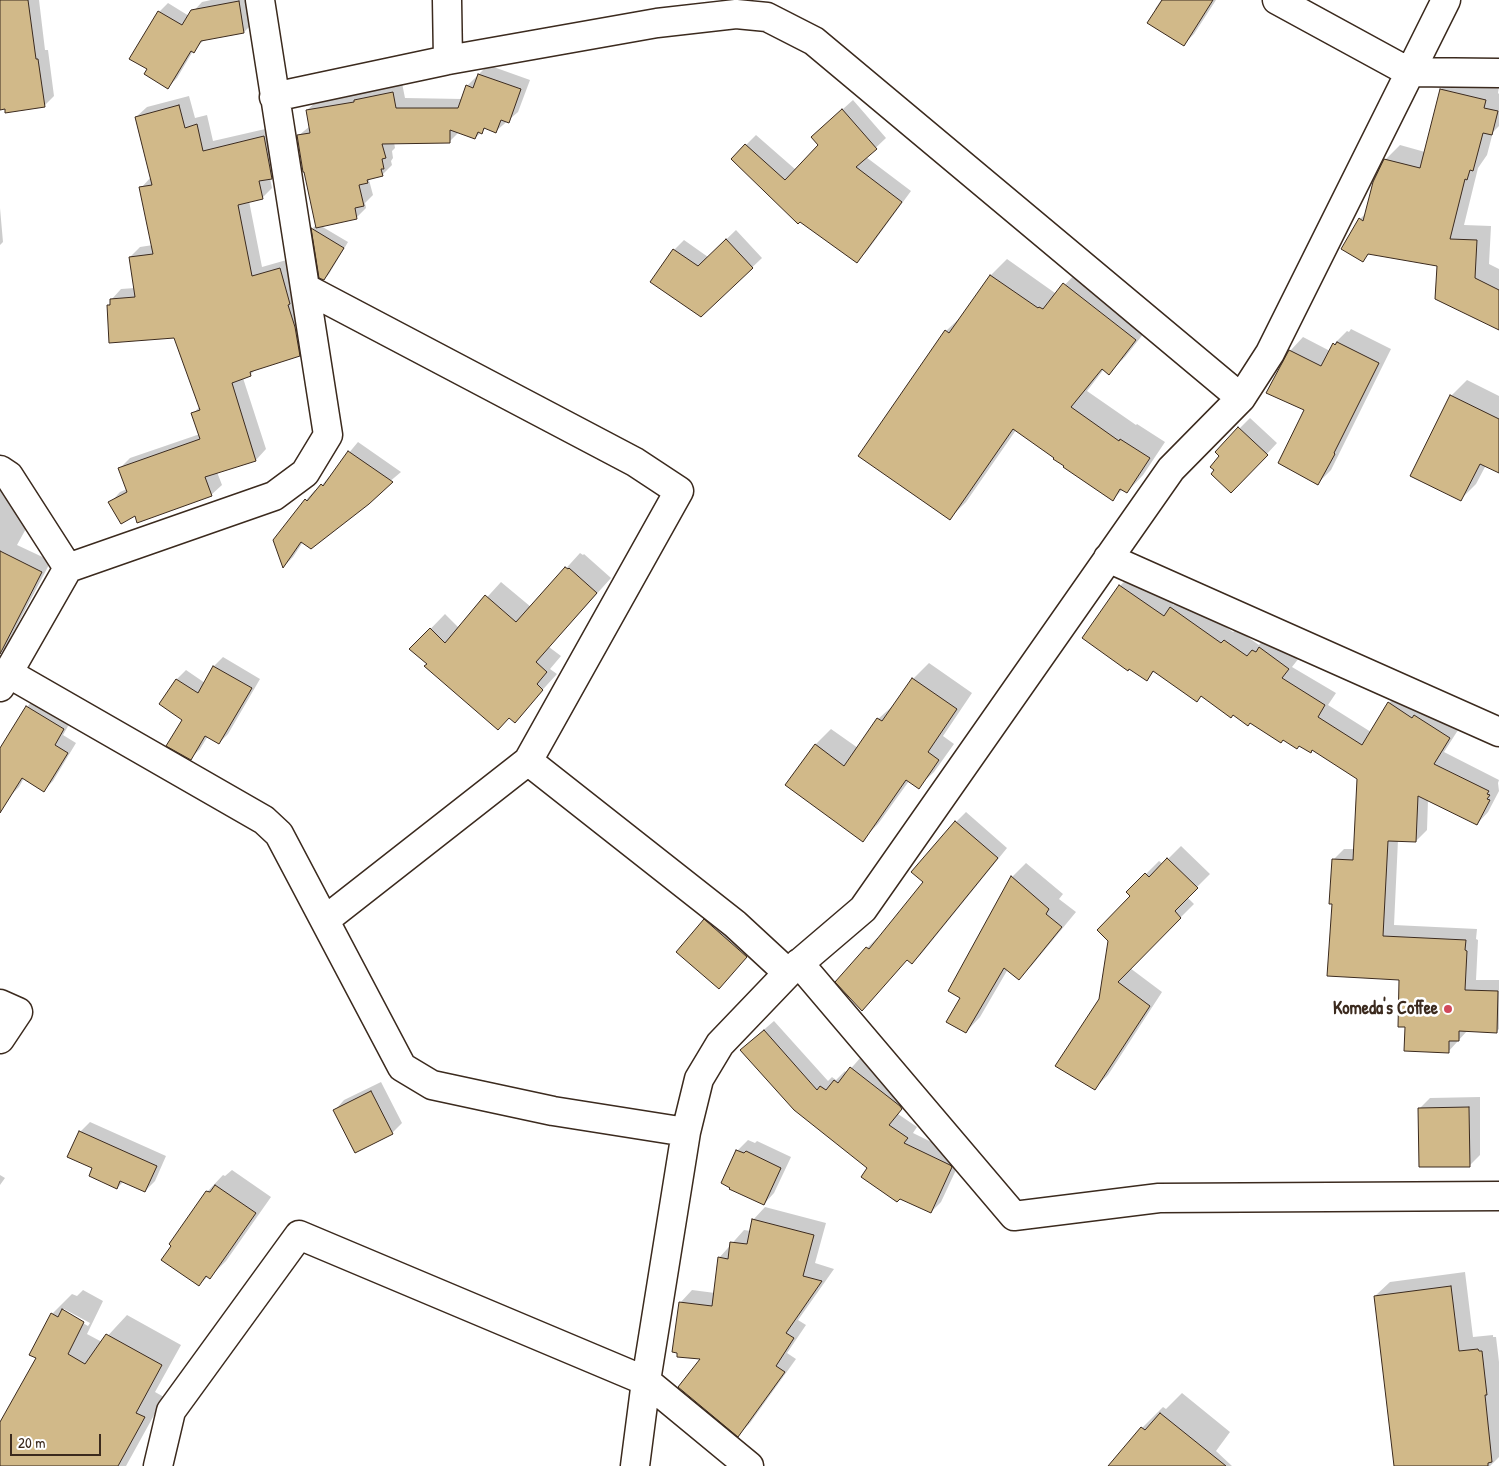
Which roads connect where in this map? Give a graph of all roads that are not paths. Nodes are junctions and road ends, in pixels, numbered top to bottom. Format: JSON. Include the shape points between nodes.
{"nodes":[{"id":1,"x":260,"y":0,"type":"edge"},
{"id":2,"x":447,"y":0,"type":"edge"},
{"id":3,"x":670,"y":0,"type":"edge"},
{"id":4,"x":1277,"y":0,"type":"edge"},
{"id":5,"x":1446,"y":0,"type":"edge"},
{"id":6,"x":657,"y":23,"type":"junction"},
{"id":7,"x":448,"y":60,"type":"junction"},
{"id":8,"x":1409,"y":72,"type":"junction"},
{"id":9,"x":1499,"y":73,"type":"edge"},
{"id":10,"x":274,"y":97,"type":"junction"},
{"id":11,"x":305,"y":288,"type":"junction"},
{"id":12,"x":1241,"y":398,"type":"junction"},
{"id":13,"x":0,"y":470,"type":"edge"},
{"id":14,"x":1108,"y":558,"type":"junction"},
{"id":15,"x":68,"y":568,"type":"junction"},
{"id":16,"x":4,"y":680,"type":"edge"},
{"id":17,"x":1499,"y":732,"type":"edge"},
{"id":18,"x":528,"y":762,"type":"junction"},
{"id":19,"x":325,"y":920,"type":"junction"},
{"id":20,"x":794,"y":968,"type":"junction"},
{"id":21,"x":0,"y":1004,"type":"edge"},
{"id":22,"x":0,"y":1040,"type":"edge"},
{"id":23,"x":686,"y":1132,"type":"junction"},
{"id":24,"x":1499,"y":1196,"type":"edge"},
{"id":25,"x":646,"y":1381,"type":"junction"},
{"id":26,"x":158,"y":1466,"type":"edge"},
{"id":27,"x":635,"y":1466,"type":"edge"},
{"id":28,"x":749,"y":1466,"type":"edge"}],
"edges":[{"from":1,"to":10,"type":"street"},
{"from":2,"to":7,"type":"street"},
{"from":3,"to":6,"type":"street"},
{"from":4,"to":8,"type":"street"},
{"from":5,"to":8,"type":"street"},
{"from":6,"to":7,"type":"street"},
{"from":6,"to":12,"type":"street","via":[[736,14],[767,17],[814,41]]},
{"from":7,"to":10,"type":"street"},
{"from":8,"to":9,"type":"street"},
{"from":8,"to":12,"type":"street","via":[[1270,353]]},
{"from":10,"to":11,"type":"street"},
{"from":11,"to":15,"type":"street","via":[[328,435],[305,473],[274,496]]},
{"from":11,"to":18,"type":"street","via":[[635,462],[679,491]]},
{"from":12,"to":14,"type":"street","via":[[1171,468]]},
{"from":13,"to":15,"type":"street","via":[[9,476]]},
{"from":14,"to":17,"type":"street"},
{"from":14,"to":20,"type":"street","via":[[863,910]]},
{"from":15,"to":16,"type":"street"},
{"from":16,"to":19,"type":"street","via":[[264,820],[279,834]]},
{"from":18,"to":19,"type":"street"},
{"from":18,"to":20,"type":"street"},
{"from":19,"to":23,"type":"street","via":[[402,1068],[432,1085],[553,1111]]},
{"from":20,"to":23,"type":"street","via":[[720,1044],[699,1079]]},
{"from":20,"to":24,"type":"street","via":[[1014,1216],[1159,1198]]},
{"from":21,"to":22,"type":"street","via":[[18,1012]]},
{"from":23,"to":25,"type":"street"},
{"from":25,"to":26,"type":"street","via":[[299,1236],[171,1411]]},
{"from":25,"to":27,"type":"street"},
{"from":25,"to":28,"type":"street"}]}
